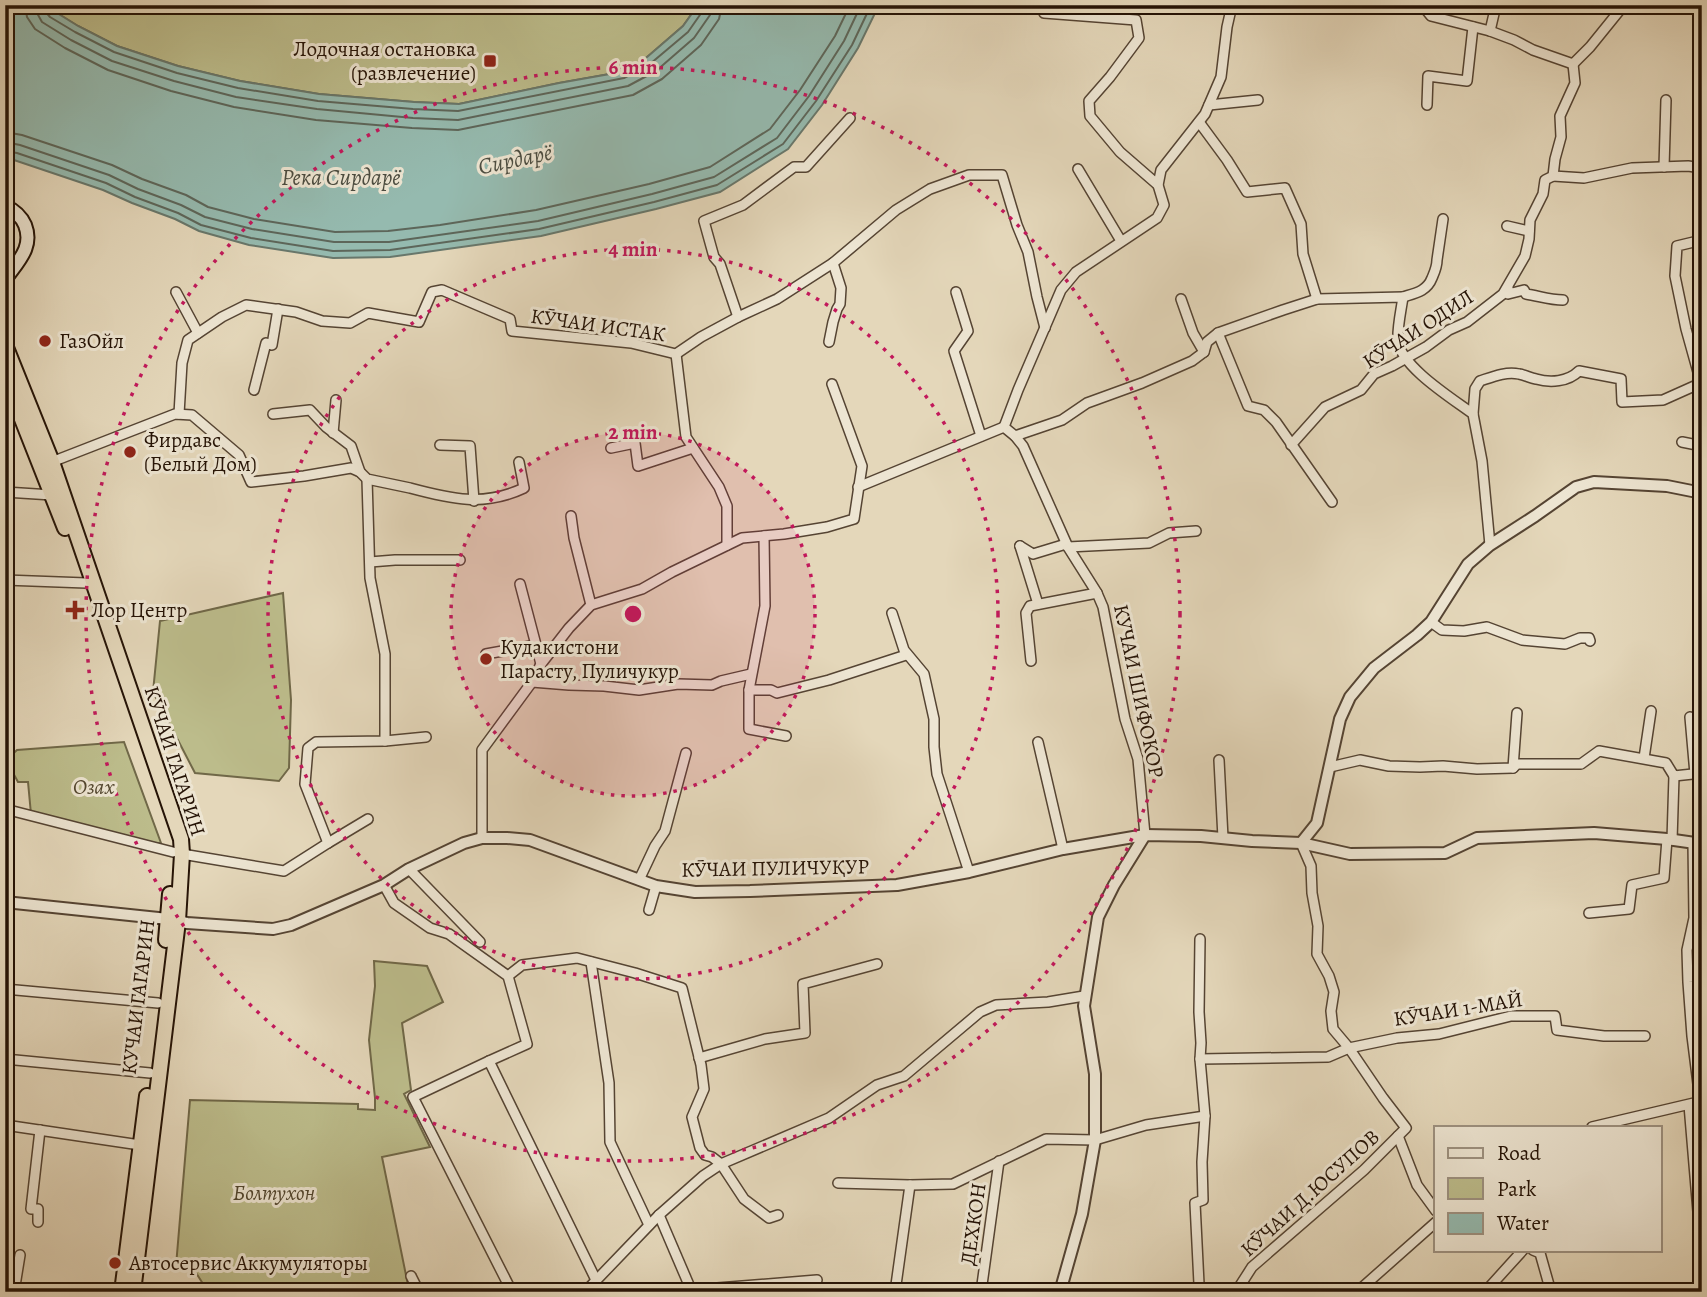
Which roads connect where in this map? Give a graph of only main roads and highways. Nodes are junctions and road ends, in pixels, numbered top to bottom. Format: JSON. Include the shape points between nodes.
{"nodes":[{"id":1,"x":5,"y":206,"type":"edge"},
{"id":2,"x":5,"y":212,"type":"edge"},
{"id":3,"x":5,"y":266,"type":"edge"},
{"id":4,"x":5,"y":280,"type":"edge"},
{"id":5,"x":5,"y":345,"type":"edge"},
{"id":6,"x":5,"y":376,"type":"edge"},
{"id":7,"x":47,"y":464,"type":"junction"},
{"id":8,"x":178,"y":853,"type":"junction"},
{"id":9,"x":173,"y":920,"type":"junction"},
{"id":10,"x":122,"y":1292,"type":"edge"},
{"id":11,"x":133,"y":1292,"type":"edge"}],
"edges":[{"from":1,"to":4,"type":"main road","via":[[22,219],[28,243]]},
{"from":2,"to":3,"type":"main road","via":[[22,234],[15,255]]},
{"from":5,"to":7,"type":"highway","name":"КӮЧАИ ГАГАРИН"},
{"from":6,"to":7,"type":"highway","name":"КӮЧАИ ГАГАРИН"},
{"from":7,"to":8,"type":"highway","name":"КӮЧАИ ГАГАРИН","via":[[52,495]]},
{"from":7,"to":8,"type":"highway","name":"КӮЧАИ ГАГАРИН","via":[[181,839]]},
{"from":8,"to":9,"type":"highway","name":"КӮЧАИ ГАГАРИН"},
{"from":9,"to":10,"type":"highway","name":"КУЧАИ ГАГАРИН","via":[[158,1003]]},
{"from":9,"to":11,"type":"highway","name":"КӮЧАИ ГАГАРИН"}]}
